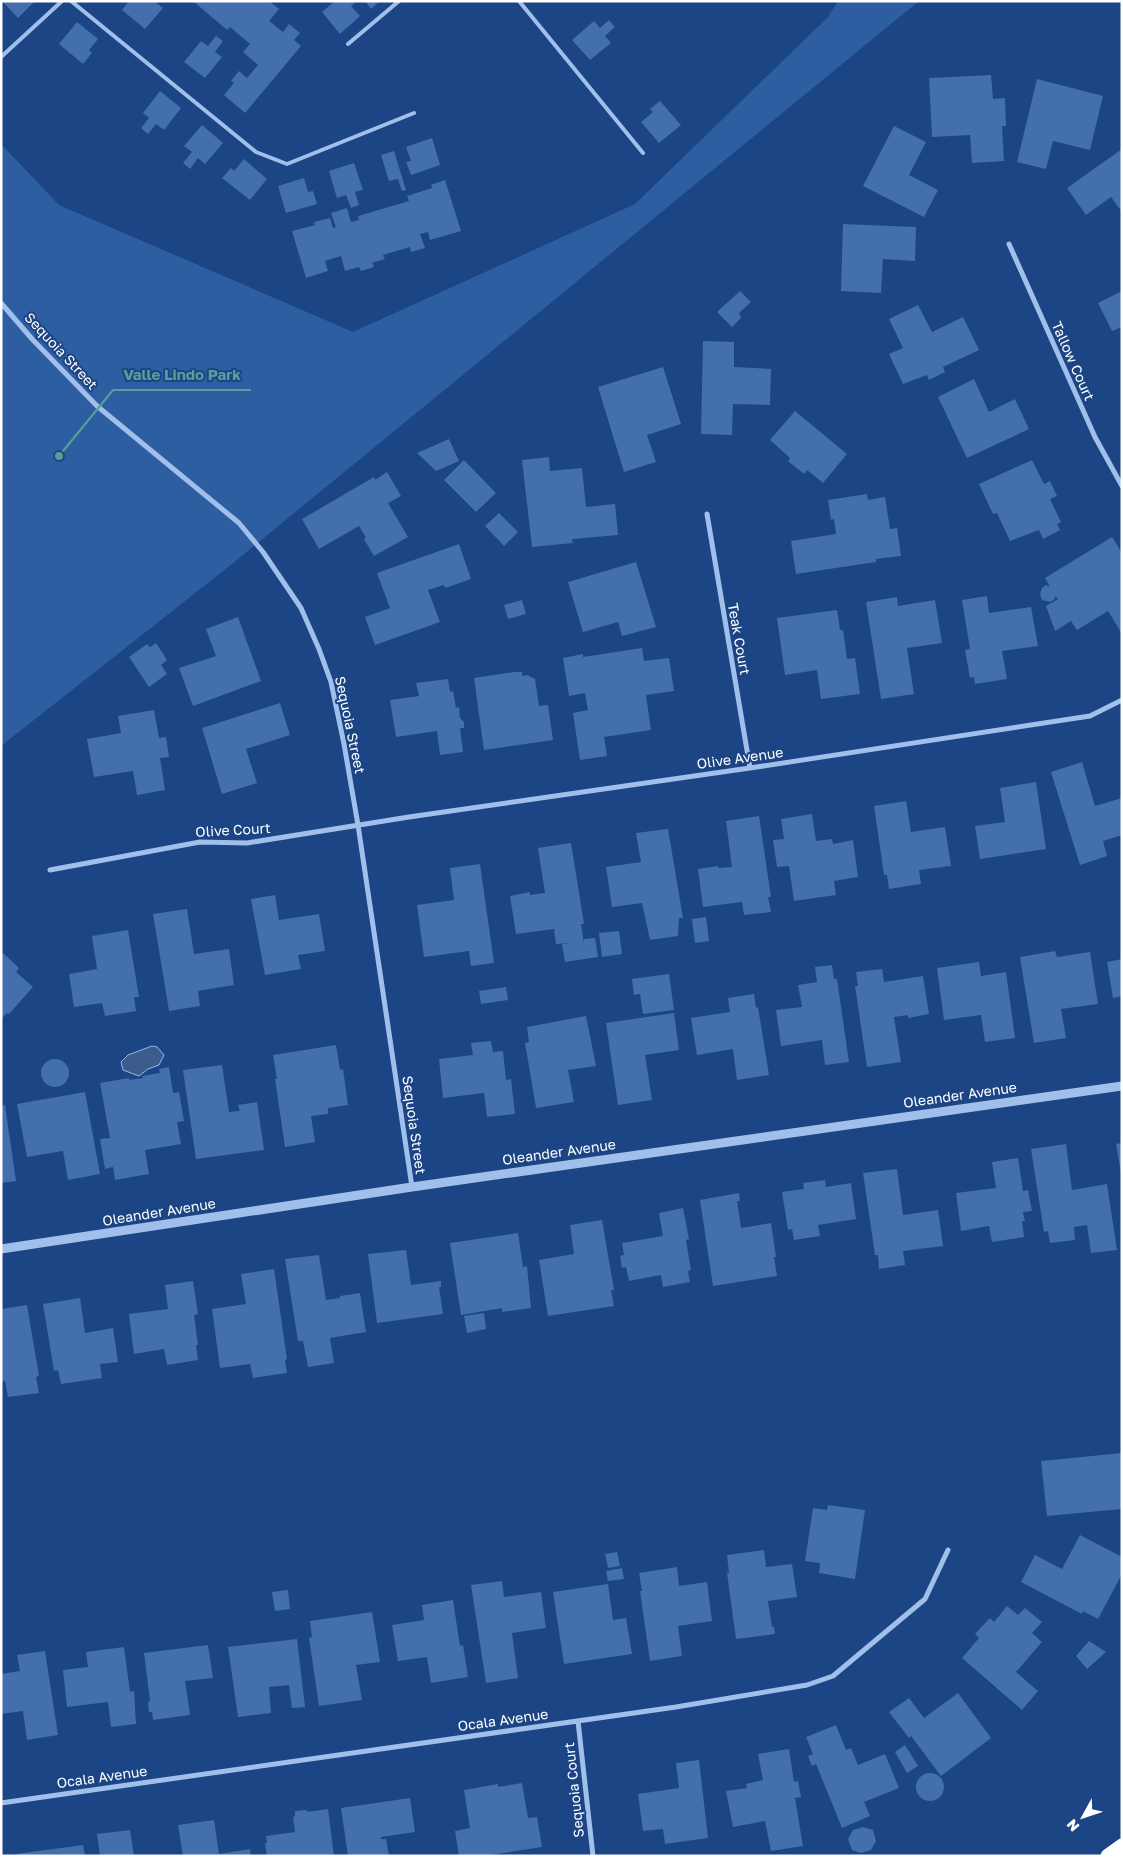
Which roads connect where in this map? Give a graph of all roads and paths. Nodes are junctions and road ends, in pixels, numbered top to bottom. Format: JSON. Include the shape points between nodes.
{"nodes":[{"id":1,"x":62,"y":1,"type":"edge"},
{"id":2,"x":70,"y":1,"type":"edge"},
{"id":3,"x":399,"y":1,"type":"edge"},
{"id":4,"x":519,"y":1,"type":"edge"},
{"id":5,"x":348,"y":44,"type":"dead end"},
{"id":6,"x":1,"y":57,"type":"edge"},
{"id":7,"x":414,"y":113,"type":"dead end"},
{"id":8,"x":643,"y":153,"type":"dead end"},
{"id":9,"x":1008,"y":244,"type":"dead end"},
{"id":10,"x":1,"y":303,"type":"edge"},
{"id":11,"x":1122,"y":486,"type":"edge"},
{"id":12,"x":706,"y":514,"type":"dead end"},
{"id":13,"x":1122,"y":700,"type":"edge"},
{"id":14,"x":750,"y":768,"type":"junction"},
{"id":15,"x":358,"y":825,"type":"junction"},
{"id":16,"x":50,"y":870,"type":"dead end"},
{"id":17,"x":1122,"y":1086,"type":"edge"},
{"id":18,"x":412,"y":1187,"type":"junction"},
{"id":19,"x":1,"y":1249,"type":"edge"},
{"id":20,"x":948,"y":1550,"type":"dead end"},
{"id":21,"x":578,"y":1721,"type":"junction"},
{"id":22,"x":1,"y":1803,"type":"edge"},
{"id":23,"x":1122,"y":1846,"type":"edge"},
{"id":24,"x":593,"y":1856,"type":"edge"},
{"id":25,"x":1108,"y":1856,"type":"edge"}],
"edges":[{"from":1,"to":6,"type":"lane"},
{"from":2,"to":7,"type":"lane","via":[[256,152],[286,164]]},
{"from":3,"to":5,"type":"lane"},
{"from":4,"to":8,"type":"lane"},
{"from":9,"to":11,"type":"street","name":"Tallow Court","via":[[1095,437]]},
{"from":10,"to":15,"type":"street","name":"Sequoia Street","via":[[97,406],[239,523],[286,583],[319,649],[331,682]]},
{"from":12,"to":14,"type":"street","name":"Teak Court"},
{"from":13,"to":14,"type":"street","name":"Olive Avenue","via":[[1090,716]]},
{"from":14,"to":15,"type":"street","name":"Olive Avenue"},
{"from":15,"to":16,"type":"street","name":"Olive Court","via":[[248,843],[200,842]]},
{"from":15,"to":18,"type":"street","name":"Sequoia Street"},
{"from":17,"to":18,"type":"street","name":"Oleander Avenue"},
{"from":18,"to":19,"type":"street","name":"Oleander Avenue"},
{"from":20,"to":21,"type":"street","name":"Ocala Avenue","via":[[926,1599],[833,1676],[807,1685]]},
{"from":21,"to":22,"type":"street","name":"Ocala Avenue"},
{"from":21,"to":24,"type":"street","name":"Sequoia Court"},
{"from":23,"to":25,"type":"highway"}]}
